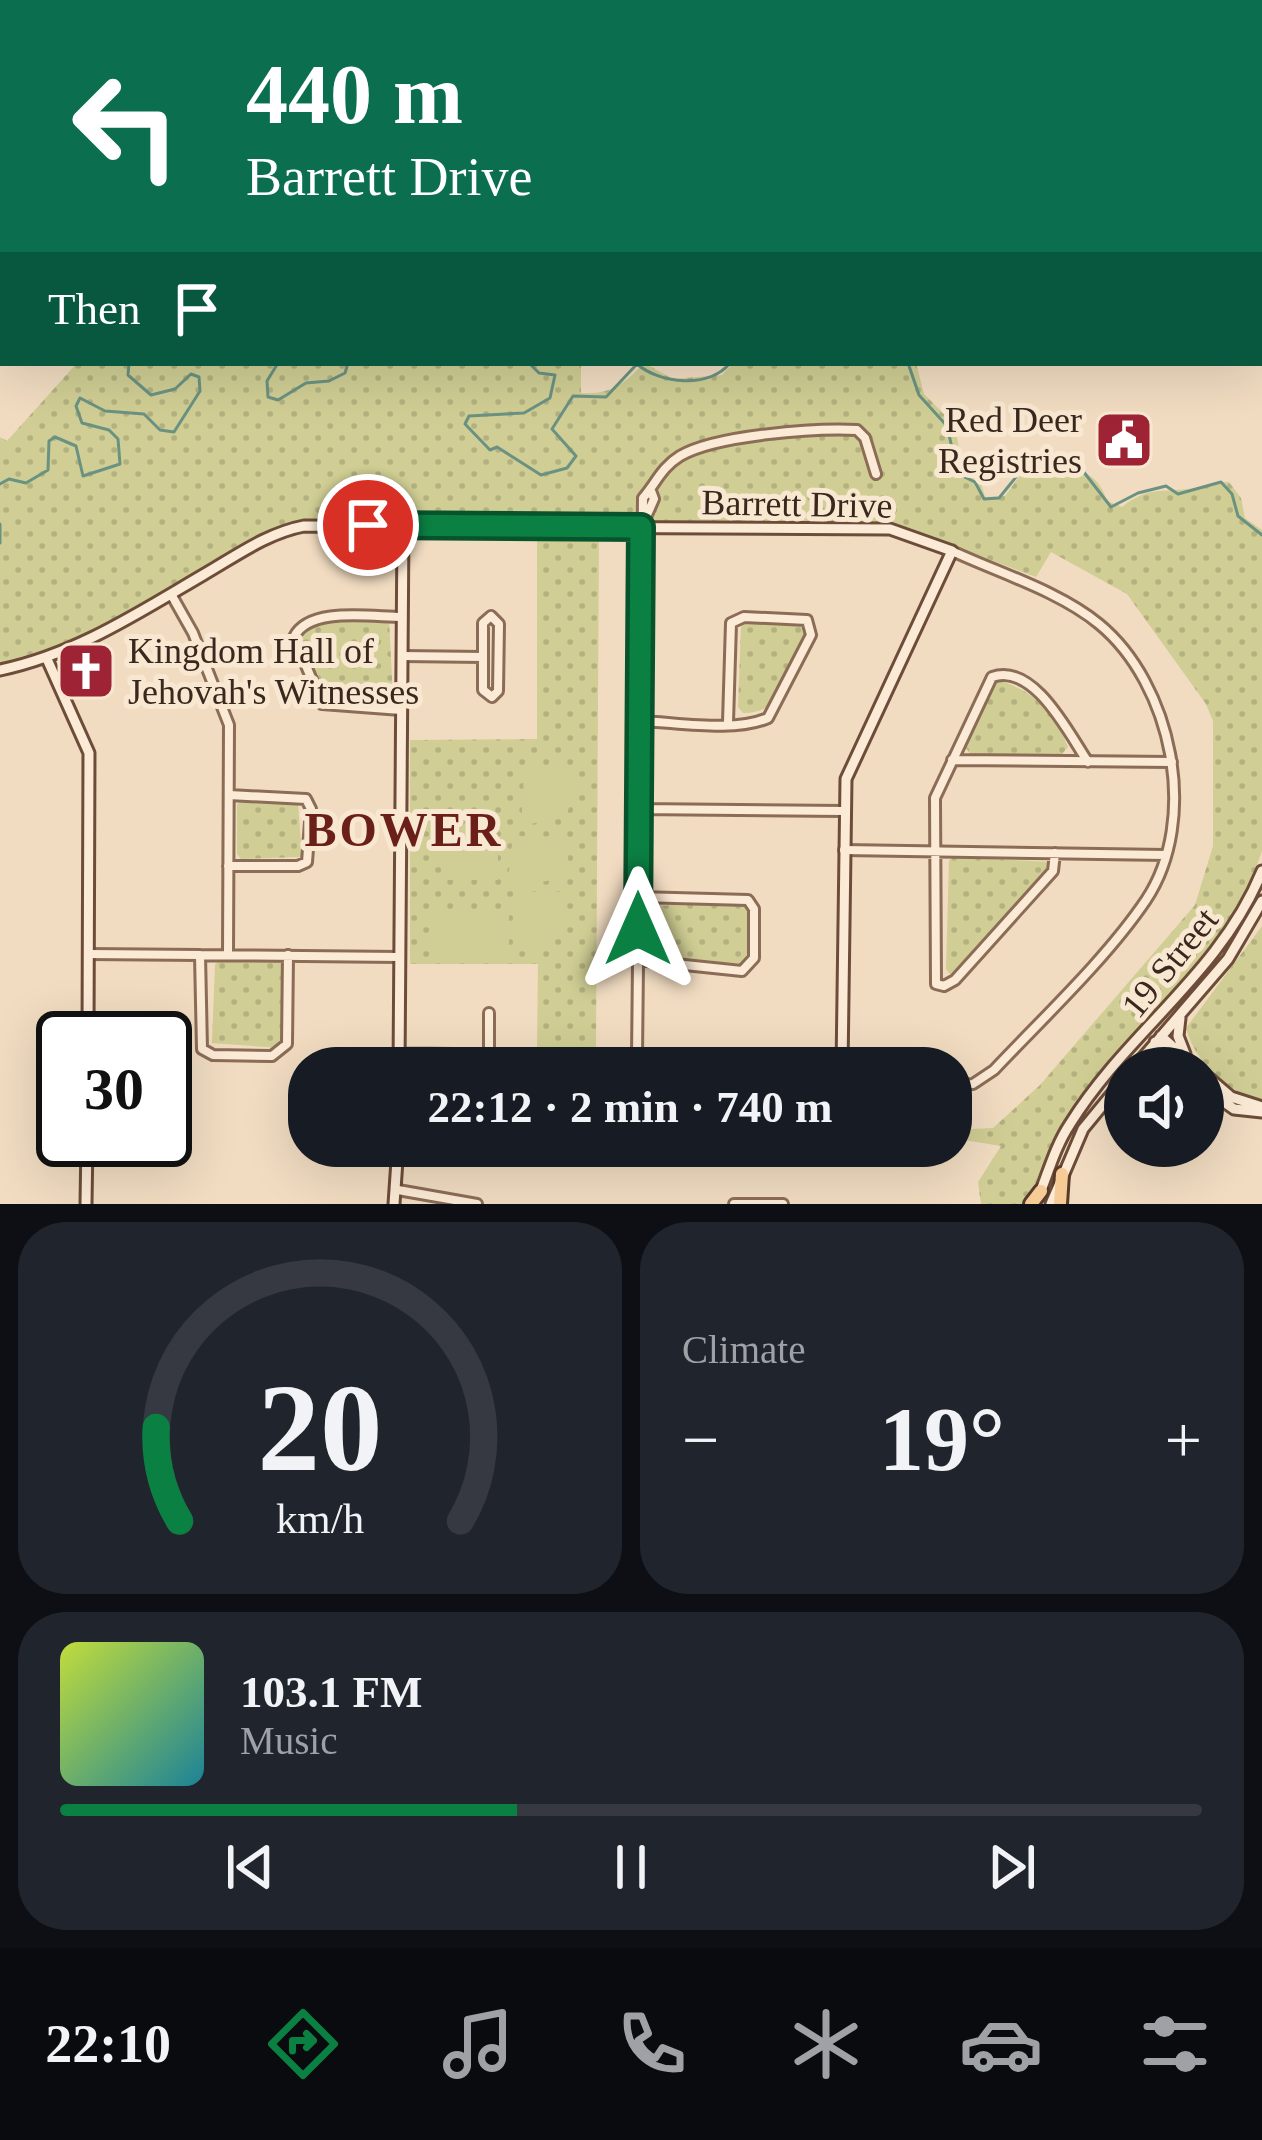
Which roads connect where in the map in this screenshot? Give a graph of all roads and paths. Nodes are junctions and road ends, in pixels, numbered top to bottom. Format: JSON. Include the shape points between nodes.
{"nodes":[{"id":1,"x":980,"y":0,"type":"edge"},
{"id":2,"x":1008,"y":0,"type":"edge"},
{"id":3,"x":876,"y":474,"type":"dead end"},
{"id":4,"x":403,"y":526,"type":"junction"},
{"id":5,"x":641,"y":527,"type":"junction"},
{"id":6,"x":952,"y":551,"type":"junction"},
{"id":7,"x":171,"y":594,"type":"junction"},
{"id":8,"x":402,"y":616,"type":"junction"},
{"id":9,"x":402,"y":656,"type":"junction"},
{"id":10,"x":483,"y":657,"type":"junction"},
{"id":11,"x":47,"y":658,"type":"junction"},
{"id":12,"x":0,"y":670,"type":"edge"},
{"id":13,"x":401,"y":710,"type":"junction"},
{"id":14,"x":639,"y":721,"type":"junction"},
{"id":15,"x":728,"y":722,"type":"junction"},
{"id":16,"x":952,"y":760,"type":"junction"},
{"id":17,"x":1088,"y":762,"type":"junction"},
{"id":18,"x":1172,"y":762,"type":"junction"},
{"id":19,"x":229,"y":795,"type":"junction"},
{"id":20,"x":638,"y":809,"type":"junction"},
{"id":21,"x":844,"y":811,"type":"junction"},
{"id":22,"x":844,"y":850,"type":"junction"},
{"id":23,"x":933,"y":851,"type":"junction"},
{"id":24,"x":1055,"y":853,"type":"junction"},
{"id":25,"x":1166,"y":855,"type":"junction"},
{"id":26,"x":228,"y":866,"type":"junction"},
{"id":27,"x":1262,"y":871,"type":"edge"},
{"id":28,"x":638,"y":897,"type":"junction"},
{"id":29,"x":1262,"y":901,"type":"edge"},
{"id":30,"x":88,"y":954,"type":"junction"},
{"id":31,"x":200,"y":955,"type":"junction"},
{"id":32,"x":228,"y":955,"type":"junction"},
{"id":33,"x":288,"y":955,"type":"junction"},
{"id":34,"x":399,"y":957,"type":"junction"},
{"id":35,"x":637,"y":960,"type":"junction"},
{"id":36,"x":88,"y":1011,"type":"edge"},
{"id":37,"x":489,"y":1013,"type":"dead end"},
{"id":38,"x":1181,"y":1014,"type":"junction"},
{"id":39,"x":1154,"y":1035,"type":"junction"},
{"id":40,"x":399,"y":1047,"type":"edge"},
{"id":41,"x":488,"y":1047,"type":"edge"},
{"id":42,"x":637,"y":1047,"type":"edge"},
{"id":43,"x":842,"y":1047,"type":"edge"},
{"id":44,"x":1148,"y":1047,"type":"edge"},
{"id":45,"x":1166,"y":1047,"type":"edge"},
{"id":46,"x":1180,"y":1047,"type":"edge"},
{"id":47,"x":972,"y":1084,"type":"edge"},
{"id":48,"x":1224,"y":1091,"type":"edge"},
{"id":49,"x":1224,"y":1101,"type":"edge"},
{"id":50,"x":1104,"y":1103,"type":"edge"},
{"id":51,"x":1262,"y":1110,"type":"edge"},
{"id":52,"x":86,"y":1167,"type":"edge"},
{"id":53,"x":398,"y":1167,"type":"edge"},
{"id":54,"x":1063,"y":1174,"type":"joint"},
{"id":55,"x":398,"y":1190,"type":"junction"},
{"id":56,"x":1036,"y":1200,"type":"edge"},
{"id":57,"x":753,"y":1203,"type":"edge"},
{"id":58,"x":768,"y":1203,"type":"edge"},
{"id":59,"x":86,"y":1204,"type":"edge"},
{"id":60,"x":398,"y":1204,"type":"edge"},
{"id":61,"x":477,"y":1204,"type":"edge"},
{"id":62,"x":734,"y":1204,"type":"edge"},
{"id":63,"x":783,"y":1204,"type":"edge"},
{"id":64,"x":1055,"y":1204,"type":"edge"}],
"edges":[{"from":1,"to":2,"type":"street"},
{"from":3,"to":5,"type":"street","via":[[865,438],[852,430],[699,448],[669,464],[643,498]]},
{"from":4,"to":5,"type":"street","name":"Barrett Drive"},
{"from":4,"to":7,"type":"street","name":"Barrett Drive","via":[[284,530]]},
{"from":4,"to":8,"type":"street"},
{"from":5,"to":6,"type":"street","name":"Barrett Drive","via":[[895,529]]},
{"from":5,"to":14,"type":"street"},
{"from":6,"to":18,"type":"street","name":"Barrett Drive","via":[[1103,628],[1162,713]]},
{"from":6,"to":21,"type":"street","via":[[849,769]]},
{"from":7,"to":11,"type":"street","name":"Barrett Drive"},
{"from":7,"to":19,"type":"street","via":[[228,719]]},
{"from":8,"to":9,"type":"street"},
{"from":8,"to":13,"type":"street","via":[[328,618],[300,626],[294,637],[322,704]]},
{"from":9,"to":10,"type":"street"},
{"from":9,"to":13,"type":"street"},
{"from":10,"to":10,"type":"street","via":[[483,691],[492,697],[499,624],[491,616],[483,623]]},
{"from":11,"to":12,"type":"street","name":"Barrett Drive"},
{"from":11,"to":30,"type":"street","via":[[89,753]]},
{"from":13,"to":34,"type":"street"},
{"from":14,"to":15,"type":"street"},
{"from":14,"to":20,"type":"street"},
{"from":15,"to":15,"type":"street","via":[[759,722],[773,712],[811,634],[807,620],[731,623]]},
{"from":16,"to":17,"type":"street"},
{"from":16,"to":17,"type":"street","via":[[998,674],[1039,692]]},
{"from":16,"to":23,"type":"street","via":[[934,798]]},
{"from":17,"to":18,"type":"street"},
{"from":18,"to":25,"type":"street","name":"Barrett Drive"},
{"from":19,"to":26,"type":"street"},
{"from":19,"to":26,"type":"street","via":[[307,800],[311,850],[298,866]]},
{"from":20,"to":21,"type":"street"},
{"from":20,"to":28,"type":"street"},
{"from":21,"to":22,"type":"street"},
{"from":22,"to":23,"type":"street"},
{"from":22,"to":43,"type":"street"},
{"from":23,"to":24,"type":"street"},
{"from":23,"to":24,"type":"street","via":[[932,972],[942,987],[1053,871]]},
{"from":24,"to":25,"type":"street"},
{"from":25,"to":47,"type":"street","name":"Barrett Drive","via":[[1140,908],[994,1070]]},
{"from":26,"to":32,"type":"street"},
{"from":27,"to":39,"type":"street","name":"19 Street","via":[[1226,942]]},
{"from":28,"to":35,"type":"street"},
{"from":28,"to":35,"type":"street","via":[[748,900],[754,958],[742,971]]},
{"from":29,"to":38,"type":"street","name":"19 Street","via":[[1228,959]]},
{"from":30,"to":31,"type":"street"},
{"from":30,"to":36,"type":"street"},
{"from":31,"to":32,"type":"street"},
{"from":31,"to":33,"type":"street","via":[[202,1049],[272,1056],[286,1046]]},
{"from":32,"to":33,"type":"street"},
{"from":33,"to":34,"type":"street"},
{"from":34,"to":40,"type":"street"},
{"from":35,"to":42,"type":"street"},
{"from":37,"to":41,"type":"street"},
{"from":38,"to":39,"type":"street","name":"19 Street"},
{"from":38,"to":46,"type":"street"},
{"from":39,"to":44,"type":"street","name":"19 Street"},
{"from":39,"to":45,"type":"street"},
{"from":39,"to":56,"type":"street","name":"19 Street","via":[[1070,1124]]},
{"from":48,"to":51,"type":"street"},
{"from":49,"to":51,"type":"street"},
{"from":50,"to":54,"type":"street"},
{"from":52,"to":59,"type":"street"},
{"from":53,"to":55,"type":"street"},
{"from":54,"to":64,"type":"main road"},
{"from":55,"to":60,"type":"street"},
{"from":55,"to":61,"type":"street"},
{"from":57,"to":58,"type":"street"},
{"from":57,"to":62,"type":"street"},
{"from":58,"to":63,"type":"street"}]}
